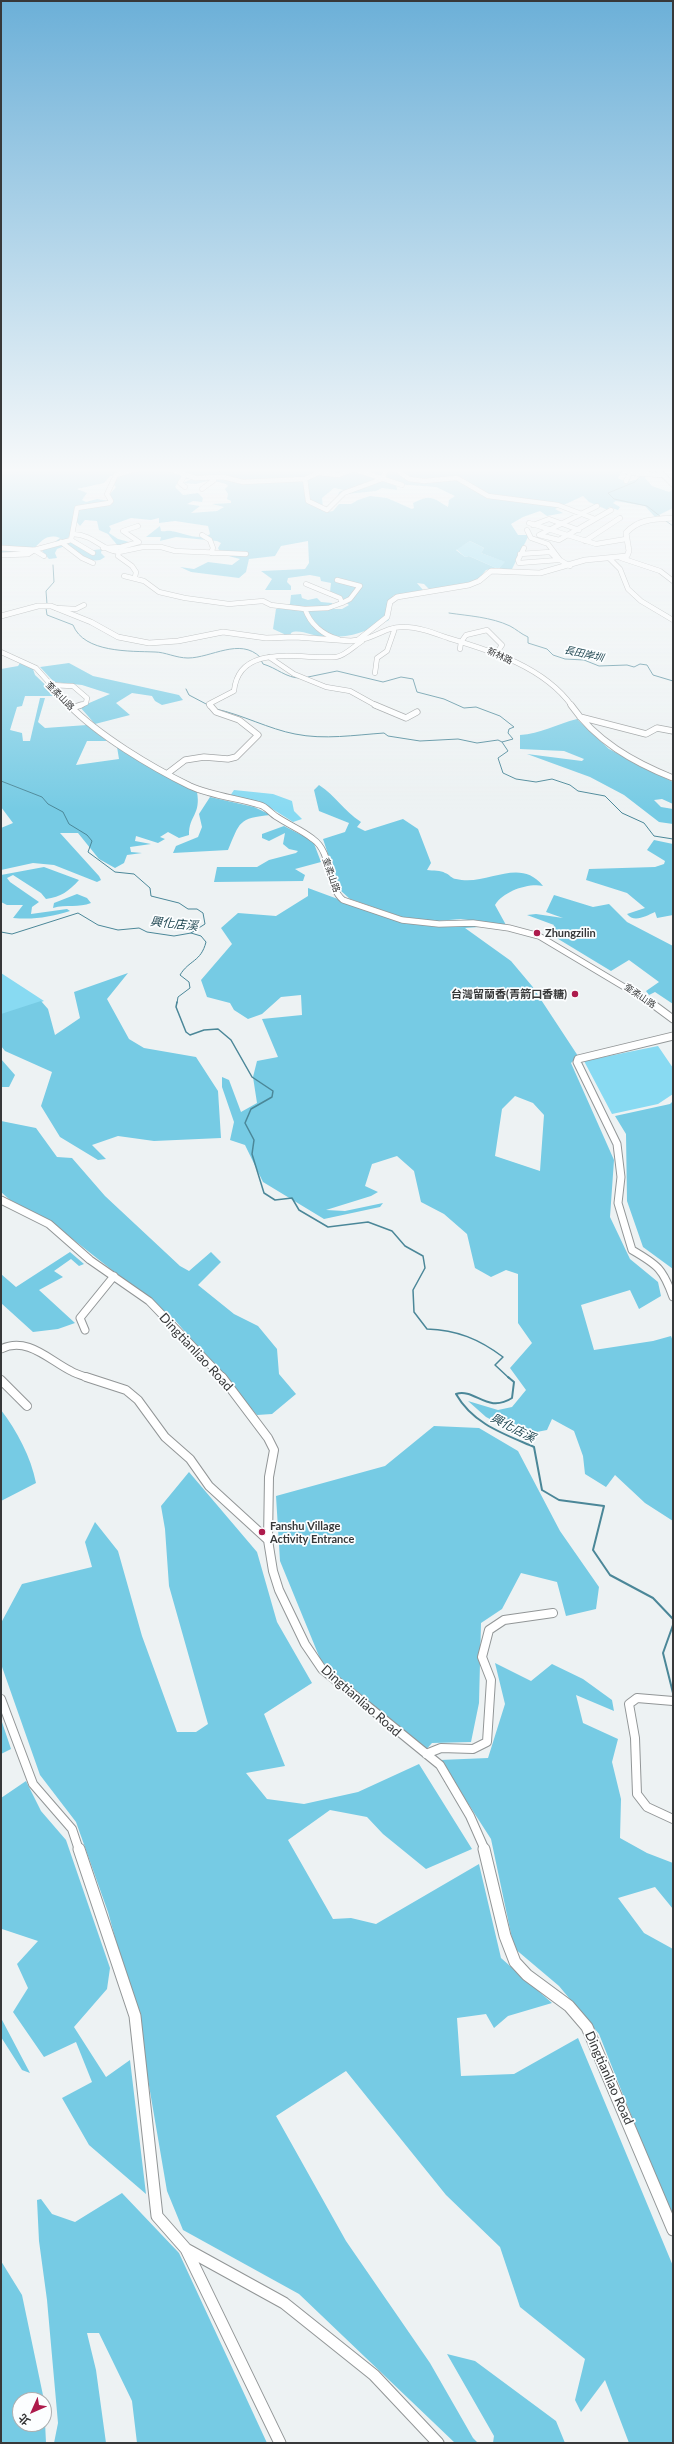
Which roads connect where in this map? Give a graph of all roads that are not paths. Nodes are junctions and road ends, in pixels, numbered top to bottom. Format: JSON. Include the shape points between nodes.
{"nodes":[{"id":1,"x":145,"y":583,"type":"edge"},
{"id":2,"x":349,"y":583,"type":"edge"},
{"id":3,"x":474,"y":583,"type":"edge"},
{"id":4,"x":626,"y":583,"type":"edge"},
{"id":5,"x":306,"y":584,"type":"dead end"},
{"id":6,"x":342,"y":603,"type":"junction"},
{"id":7,"x":84,"y":605,"type":"dead end"},
{"id":8,"x":54,"y":607,"type":"junction"},
{"id":9,"x":305,"y":610,"type":"junction"},
{"id":10,"x":1,"y":616,"type":"edge"},
{"id":11,"x":673,"y":620,"type":"edge"},
{"id":12,"x":393,"y":628,"type":"junction"},
{"id":13,"x":360,"y":640,"type":"junction"},
{"id":14,"x":346,"y":642,"type":"junction"},
{"id":15,"x":461,"y":642,"type":"junction"},
{"id":16,"x":460,"y":649,"type":"dead end"},
{"id":17,"x":1,"y":652,"type":"edge"},
{"id":18,"x":496,"y":654,"type":"junction"},
{"id":19,"x":264,"y":658,"type":"junction"},
{"id":20,"x":375,"y":673,"type":"dead end"},
{"id":21,"x":50,"y":685,"type":"junction"},
{"id":22,"x":72,"y":708,"type":"junction"},
{"id":23,"x":417,"y":712,"type":"dead end"},
{"id":24,"x":580,"y":717,"type":"junction"},
{"id":25,"x":673,"y":731,"type":"edge"},
{"id":26,"x":168,"y":773,"type":"junction"},
{"id":27,"x":673,"y":778,"type":"edge"},
{"id":28,"x":673,"y":1019,"type":"edge"},
{"id":29,"x":673,"y":1036,"type":"edge"},
{"id":30,"x":1,"y":1200,"type":"edge"},
{"id":31,"x":114,"y":1276,"type":"junction"},
{"id":32,"x":673,"y":1297,"type":"edge"},
{"id":33,"x":85,"y":1330,"type":"dead end"},
{"id":34,"x":1,"y":1349,"type":"edge"},
{"id":35,"x":1,"y":1380,"type":"edge"},
{"id":36,"x":27,"y":1406,"type":"dead end"},
{"id":37,"x":268,"y":1540,"type":"junction"},
{"id":38,"x":553,"y":1613,"type":"dead end"},
{"id":39,"x":1,"y":1699,"type":"edge"},
{"id":40,"x":670,"y":1701,"type":"edge"},
{"id":41,"x":426,"y":1754,"type":"junction"},
{"id":42,"x":673,"y":1819,"type":"edge"},
{"id":43,"x":673,"y":2230,"type":"edge"},
{"id":44,"x":186,"y":2249,"type":"junction"},
{"id":45,"x":280,"y":2443,"type":"edge"},
{"id":46,"x":438,"y":2443,"type":"edge"}],
"edges":[{"from":1,"to":9,"type":"street","via":[[159,592],[185,598],[229,604],[263,601],[271,605]]},
{"from":2,"to":6,"type":"street","via":[[360,586],[350,599]]},
{"from":3,"to":13,"type":"main road","via":[[397,597],[390,602],[387,617]]},
{"from":4,"to":11,"type":"street","via":[[628,589],[641,601]]},
{"from":5,"to":6,"type":"street","via":[[340,598]]},
{"from":6,"to":9,"type":"street","via":[[326,610]]},
{"from":7,"to":8,"type":"street","via":[[76,609]]},
{"from":8,"to":10,"type":"main road","via":[[44,605]]},
{"from":8,"to":14,"type":"main road","via":[[118,637],[136,642],[166,643],[223,632],[266,638],[295,637]]},
{"from":9,"to":14,"type":"street","via":[[306,616],[324,634]]},
{"from":12,"to":13,"type":"street","name":"新林路","via":[[374,633],[369,640]]},
{"from":12,"to":15,"type":"street","name":"新林路","via":[[411,627]]},
{"from":12,"to":20,"type":"street","via":[[387,651],[377,658]]},
{"from":13,"to":14,"type":"main road"},
{"from":13,"to":19,"type":"street","name":"新林路","via":[[337,657]]},
{"from":15,"to":16,"type":"street"},
{"from":15,"to":18,"type":"street","name":"新林路"},
{"from":15,"to":18,"type":"street","via":[[469,633],[487,630],[502,645]]},
{"from":17,"to":21,"type":"street","name":"奎柔山路","via":[[36,668]]},
{"from":18,"to":24,"type":"street","name":"新林路","via":[[537,674],[557,688]]},
{"from":19,"to":23,"type":"street","via":[[294,674],[326,686],[350,691],[376,706],[406,718]]},
{"from":19,"to":26,"type":"street","via":[[250,663],[235,682],[234,691],[209,704],[216,712],[239,720],[258,734],[256,738],[236,757],[219,760],[204,757],[184,760]]},
{"from":21,"to":22,"type":"street","name":"奎柔山路"},
{"from":21,"to":22,"type":"street","via":[[73,686],[87,698],[86,703]]},
{"from":22,"to":26,"type":"street","name":"奎柔山路","via":[[85,721]]},
{"from":24,"to":25,"type":"street","via":[[646,734],[656,728]]},
{"from":24,"to":27,"type":"street","name":"新林路","via":[[612,746],[648,768]]},
{"from":26,"to":28,"type":"street","name":"奎柔山路","via":[[190,786],[215,795],[262,806],[314,839],[320,845],[330,867],[337,895],[343,900],[402,920],[439,924],[473,923],[509,928],[539,936],[636,992]]},
{"from":29,"to":32,"type":"street","via":[[578,1059],[577,1062],[617,1144],[621,1177],[618,1204],[632,1250],[655,1263],[666,1278]]},
{"from":30,"to":31,"type":"street","name":"Dingtianliao Road","via":[[49,1224],[90,1260]]},
{"from":31,"to":33,"type":"street","via":[[80,1318]]},
{"from":31,"to":37,"type":"street","name":"Dingtianliao Road","via":[[149,1302],[206,1359],[268,1438],[274,1450],[269,1477]]},
{"from":34,"to":37,"type":"street","via":[[9,1345],[31,1347],[72,1372],[126,1390],[138,1400],[165,1437],[190,1459],[209,1486]]},
{"from":35,"to":36,"type":"street"},
{"from":37,"to":41,"type":"street","name":"Dingtianliao Road","via":[[279,1590],[305,1644],[322,1669]]},
{"from":38,"to":41,"type":"street","via":[[504,1620],[489,1630],[482,1657],[491,1680],[487,1742],[473,1749],[441,1748]]},
{"from":39,"to":44,"type":"street","via":[[33,1784],[72,1830],[135,2016],[157,2216]]},
{"from":40,"to":42,"type":"street","via":[[637,1698],[629,1704],[635,1738],[639,1802],[644,1807]]},
{"from":41,"to":43,"type":"street","name":"Dingtianliao Road","via":[[440,1765],[470,1816],[483,1845],[505,1936],[514,1962],[569,2006],[587,2027]]},
{"from":44,"to":45,"type":"street"},
{"from":44,"to":46,"type":"street","via":[[284,2303],[374,2375]]}]}
